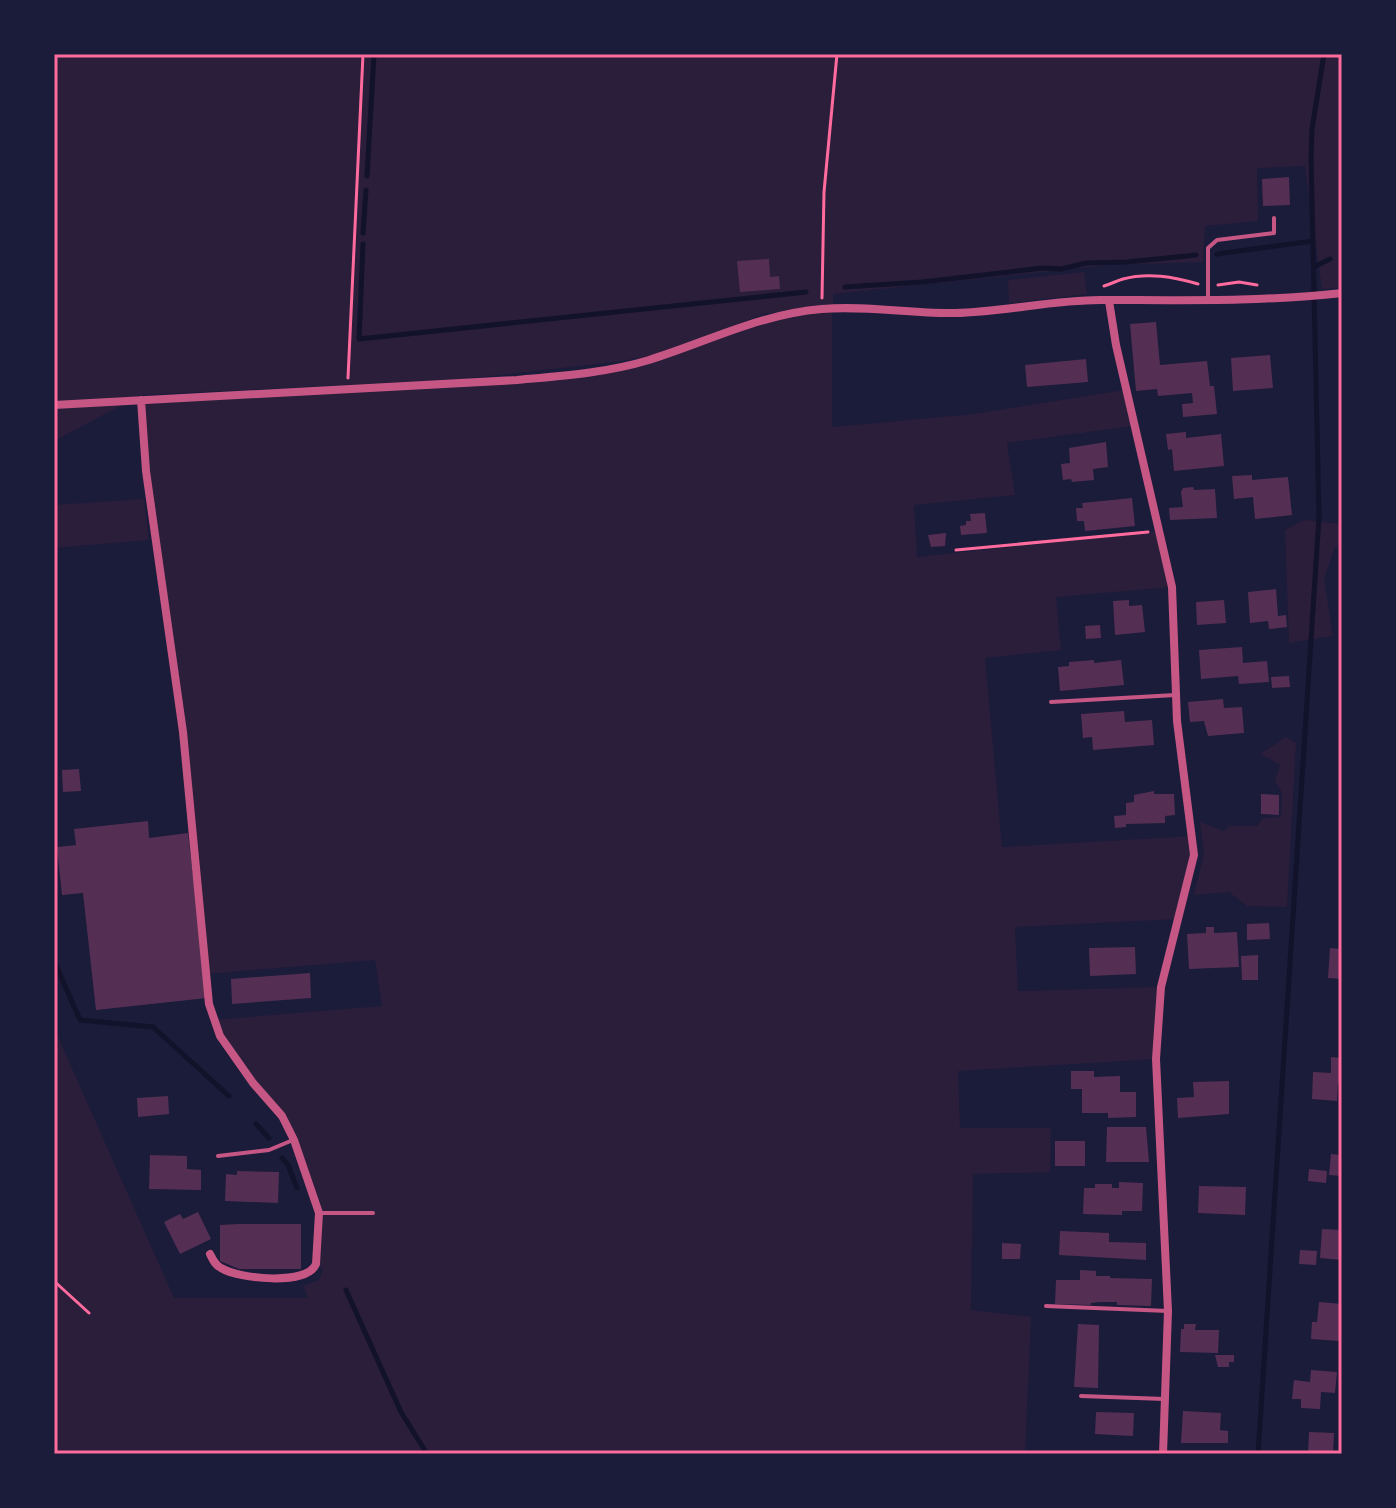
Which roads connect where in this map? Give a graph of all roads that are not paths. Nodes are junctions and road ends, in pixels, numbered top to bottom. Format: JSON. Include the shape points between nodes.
{"nodes":[{"id":1,"x":1274,"y":218,"type":"dead end"},
{"id":2,"x":1338,"y":294,"type":"edge"},
{"id":3,"x":1104,"y":300,"type":"junction"},
{"id":4,"x":1208,"y":300,"type":"junction"},
{"id":5,"x":141,"y":400,"type":"junction"},
{"id":6,"x":54,"y":405,"type":"edge"},
{"id":7,"x":1175,"y":695,"type":"junction"},
{"id":8,"x":1051,"y":702,"type":"dead end"},
{"id":9,"x":294,"y":1140,"type":"junction"},
{"id":10,"x":218,"y":1156,"type":"dead end"},
{"id":11,"x":319,"y":1213,"type":"junction"},
{"id":12,"x":373,"y":1213,"type":"dead end"},
{"id":13,"x":210,"y":1254,"type":"dead end"},
{"id":14,"x":1046,"y":1306,"type":"dead end"},
{"id":15,"x":1168,"y":1311,"type":"junction"},
{"id":16,"x":1081,"y":1396,"type":"dead end"},
{"id":17,"x":1165,"y":1399,"type":"junction"},
{"id":18,"x":1163,"y":1454,"type":"edge"}],
"edges":[{"from":1,"to":4,"type":"lane","via":[[1274,233],[1211,243]]},
{"from":2,"to":4,"type":"street"},
{"from":3,"to":4,"type":"street"},
{"from":3,"to":5,"type":"street","via":[[959,313],[822,309],[754,321],[646,361],[612,368],[517,380]]},
{"from":3,"to":7,"type":"street","via":[[1172,587]]},
{"from":5,"to":6,"type":"street"},
{"from":5,"to":9,"type":"street","via":[[209,1004],[220,1036],[282,1116]]},
{"from":7,"to":8,"type":"lane"},
{"from":7,"to":15,"type":"street","via":[[1194,855],[1161,987],[1157,1047]]},
{"from":9,"to":10,"type":"lane","via":[[269,1150]]},
{"from":9,"to":11,"type":"street"},
{"from":11,"to":12,"type":"lane"},
{"from":11,"to":13,"type":"street","via":[[316,1264],[306,1275],[238,1274],[223,1270]]},
{"from":14,"to":15,"type":"lane"},
{"from":15,"to":17,"type":"street"},
{"from":16,"to":17,"type":"lane"},
{"from":17,"to":18,"type":"street"}]}
